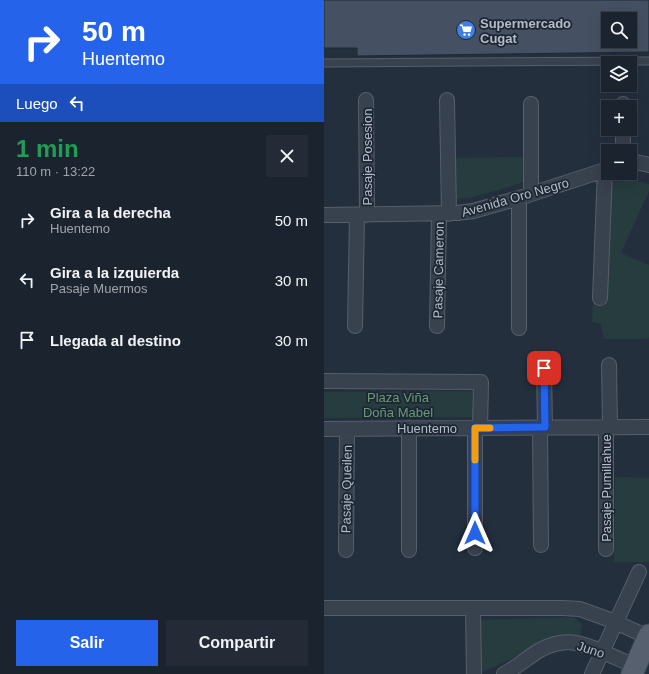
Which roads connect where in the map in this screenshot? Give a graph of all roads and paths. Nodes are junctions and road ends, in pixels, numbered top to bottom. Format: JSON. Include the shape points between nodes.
{"nodes":[{"id":1,"x":649,"y":61,"type":"edge"},
{"id":2,"x":324,"y":63,"type":"edge"},
{"id":3,"x":366,"y":100,"type":"dead end"},
{"id":4,"x":447,"y":100,"type":"dead end"},
{"id":5,"x":531,"y":104,"type":"dead end"},
{"id":6,"x":637,"y":162,"type":"edge"},
{"id":7,"x":649,"y":165,"type":"edge"},
{"id":8,"x":601,"y":172,"type":"edge"},
{"id":9,"x":606,"y":180,"type":"edge"},
{"id":10,"x":525,"y":196,"type":"junction"},
{"id":11,"x":444,"y":214,"type":"junction"},
{"id":12,"x":324,"y":215,"type":"edge"},
{"id":13,"x":362,"y":215,"type":"junction"},
{"id":14,"x":600,"y":298,"type":"dead end"},
{"id":15,"x":355,"y":326,"type":"dead end"},
{"id":16,"x":437,"y":326,"type":"dead end"},
{"id":17,"x":519,"y":328,"type":"dead end"},
{"id":18,"x":609,"y":365,"type":"dead end"},
{"id":19,"x":544,"y":368,"type":"dead end"},
{"id":20,"x":324,"y":381,"type":"edge"},
{"id":21,"x":542,"y":427,"type":"junction"},
{"id":22,"x":608,"y":427,"type":"junction"},
{"id":23,"x":649,"y":427,"type":"edge"},
{"id":24,"x":347,"y":428,"type":"junction"},
{"id":25,"x":409,"y":428,"type":"junction"},
{"id":26,"x":478,"y":428,"type":"junction"},
{"id":27,"x":324,"y":429,"type":"edge"},
{"id":28,"x":541,"y":544,"type":"dead end"},
{"id":29,"x":475,"y":548,"type":"dead end"},
{"id":30,"x":606,"y":549,"type":"dead end"},
{"id":31,"x":346,"y":550,"type":"dead end"},
{"id":32,"x":409,"y":550,"type":"dead end"},
{"id":33,"x":639,"y":572,"type":"dead end"},
{"id":34,"x":324,"y":608,"type":"edge"},
{"id":35,"x":473,"y":608,"type":"junction"},
{"id":36,"x":616,"y":622,"type":"junction"},
{"id":37,"x":649,"y":636,"type":"edge"},
{"id":38,"x":602,"y":652,"type":"junction"},
{"id":39,"x":634,"y":670,"type":"edge"},
{"id":40,"x":474,"y":674,"type":"edge"},
{"id":41,"x":504,"y":674,"type":"edge"},
{"id":42,"x":592,"y":674,"type":"edge"}],
"edges":[{"from":1,"to":2,"type":"lane"},
{"from":3,"to":13,"type":"street","name":"Pasaje Posesion"},
{"from":4,"to":11,"type":"street","name":"Pasaje Cameron"},
{"from":5,"to":10,"type":"street"},
{"from":6,"to":7,"type":"street"},
{"from":8,"to":10,"type":"street","name":"Avenida Oro Negro"},
{"from":9,"to":14,"type":"street"},
{"from":10,"to":11,"type":"street","name":"Avenida Oro Negro","via":[[467,212]]},
{"from":10,"to":17,"type":"street"},
{"from":11,"to":13,"type":"street","name":"Avenida Oro Negro"},
{"from":11,"to":16,"type":"street","name":"Pasaje Cameron"},
{"from":12,"to":13,"type":"street","name":"Avenida Oro Negro"},
{"from":13,"to":15,"type":"street","name":"Pasaje Posesion"},
{"from":18,"to":22,"type":"street","name":"Pasaje Pumillahue"},
{"from":19,"to":21,"type":"street"},
{"from":20,"to":26,"type":"street","via":[[481,382]]},
{"from":21,"to":22,"type":"street","name":"Huentemo"},
{"from":21,"to":26,"type":"street","name":"Huentemo"},
{"from":21,"to":28,"type":"street"},
{"from":22,"to":23,"type":"street","name":"Huentemo"},
{"from":22,"to":30,"type":"street","name":"Pasaje Pumillahue"},
{"from":24,"to":25,"type":"street","name":"Huentemo"},
{"from":24,"to":27,"type":"street","name":"Huentemo"},
{"from":24,"to":31,"type":"street","name":"Pasaje Queilen"},
{"from":25,"to":26,"type":"street","name":"Huentemo"},
{"from":25,"to":32,"type":"street"},
{"from":26,"to":29,"type":"street"},
{"from":33,"to":36,"type":"street"},
{"from":34,"to":35,"type":"street"},
{"from":35,"to":36,"type":"street","via":[[563,608],[580,610]]},
{"from":35,"to":40,"type":"street"},
{"from":36,"to":37,"type":"street"},
{"from":36,"to":38,"type":"street"},
{"from":37,"to":39,"type":"main road"},
{"from":38,"to":39,"type":"street","name":"Juno"},
{"from":38,"to":41,"type":"street","name":"Juno","via":[[577,643],[559,643],[540,651]]},
{"from":38,"to":42,"type":"street"}]}
